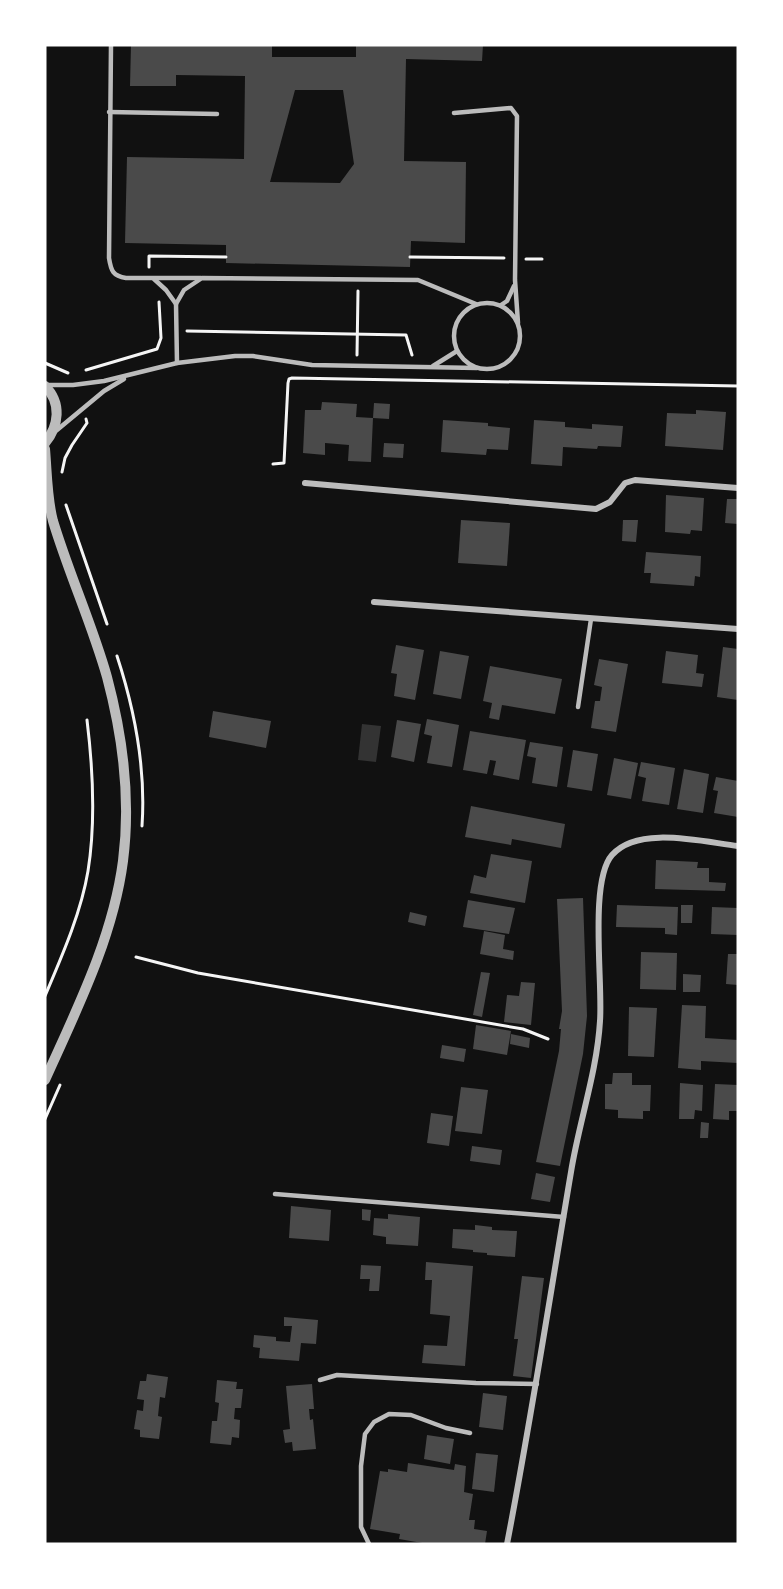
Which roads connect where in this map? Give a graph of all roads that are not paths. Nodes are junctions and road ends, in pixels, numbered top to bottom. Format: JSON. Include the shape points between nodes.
{"nodes":[{"id":1,"x":111,"y":45,"type":"edge"},
{"id":2,"x":109,"y":112,"type":"junction"},
{"id":3,"x":454,"y":113,"type":"dead end"},
{"id":4,"x":217,"y":114,"type":"dead end"},
{"id":5,"x":202,"y":278,"type":"junction"},
{"id":6,"x":153,"y":279,"type":"junction"},
{"id":7,"x":515,"y":280,"type":"junction"},
{"id":8,"x":176,"y":304,"type":"junction"},
{"id":9,"x":477,"y":304,"type":"junction"},
{"id":10,"x":501,"y":306,"type":"junction"},
{"id":11,"x":518,"y":323,"type":"junction"},
{"id":12,"x":457,"y":351,"type":"junction"},
{"id":13,"x":177,"y":363,"type":"junction"},
{"id":14,"x":433,"y":366,"type":"junction"},
{"id":15,"x":477,"y":368,"type":"junction"},
{"id":16,"x":129,"y":376,"type":"junction"},
{"id":17,"x":45,"y":385,"type":"edge"},
{"id":18,"x":52,"y":433,"type":"junction"},
{"id":19,"x":45,"y":443,"type":"edge"},
{"id":20,"x":45,"y":449,"type":"edge"},
{"id":21,"x":305,"y":483,"type":"dead end"},
{"id":22,"x":738,"y":488,"type":"edge"},
{"id":23,"x":49,"y":515,"type":"edge"},
{"id":24,"x":374,"y":602,"type":"dead end"},
{"id":25,"x":591,"y":619,"type":"junction"},
{"id":26,"x":738,"y":629,"type":"edge"},
{"id":27,"x":578,"y":708,"type":"dead end"},
{"id":28,"x":738,"y":846,"type":"edge"},
{"id":29,"x":45,"y":1080,"type":"edge"},
{"id":30,"x":275,"y":1194,"type":"dead end"},
{"id":31,"x":564,"y":1217,"type":"junction"},
{"id":32,"x":320,"y":1380,"type":"dead end"},
{"id":33,"x":537,"y":1384,"type":"junction"},
{"id":34,"x":471,"y":1433,"type":"dead end"},
{"id":35,"x":369,"y":1544,"type":"edge"},
{"id":36,"x":507,"y":1544,"type":"edge"}],
"edges":[{"from":1,"to":2,"type":"lane"},
{"from":2,"to":4,"type":"lane"},
{"from":2,"to":6,"type":"lane","via":[[111,270],[117,276]]},
{"from":3,"to":7,"type":"lane","via":[[511,108],[517,116]]},
{"from":5,"to":6,"type":"lane"},
{"from":5,"to":8,"type":"lane","via":[[184,290]]},
{"from":5,"to":9,"type":"lane","via":[[418,280]]},
{"from":6,"to":8,"type":"lane"},
{"from":7,"to":10,"type":"lane","via":[[513,291]]},
{"from":7,"to":11,"type":"lane"},
{"from":8,"to":13,"type":"lane"},
{"from":9,"to":10,"type":"lane"},
{"from":9,"to":12,"type":"lane","via":[[462,312],[454,327]]},
{"from":10,"to":11,"type":"lane"},
{"from":11,"to":15,"type":"lane","via":[[518,348],[508,362],[493,369]]},
{"from":12,"to":14,"type":"lane"},
{"from":12,"to":15,"type":"lane"},
{"from":13,"to":14,"type":"lane","via":[[253,356],[312,365]]},
{"from":13,"to":16,"type":"lane"},
{"from":14,"to":15,"type":"lane"},
{"from":16,"to":17,"type":"lane"},
{"from":16,"to":18,"type":"lane"},
{"from":17,"to":18,"type":"street","via":[[56,408],[57,421]]},
{"from":18,"to":19,"type":"street"},
{"from":20,"to":23,"type":"street"},
{"from":21,"to":22,"type":"street","via":[[596,509],[610,502],[625,483],[635,480]]},
{"from":23,"to":29,"type":"street","via":[[106,675],[121,742],[127,794],[123,863],[109,921]]},
{"from":24,"to":25,"type":"street"},
{"from":25,"to":26,"type":"street"},
{"from":25,"to":27,"type":"lane"},
{"from":28,"to":31,"type":"street","via":[[650,838],[626,844],[606,863],[599,889],[598,1038]]},
{"from":30,"to":31,"type":"lane"},
{"from":31,"to":33,"type":"street"},
{"from":32,"to":33,"type":"lane","via":[[338,1375]]},
{"from":33,"to":36,"type":"street"},
{"from":34,"to":35,"type":"lane","via":[[411,1415],[389,1414],[374,1422],[365,1434],[361,1466],[361,1527]]}]}
